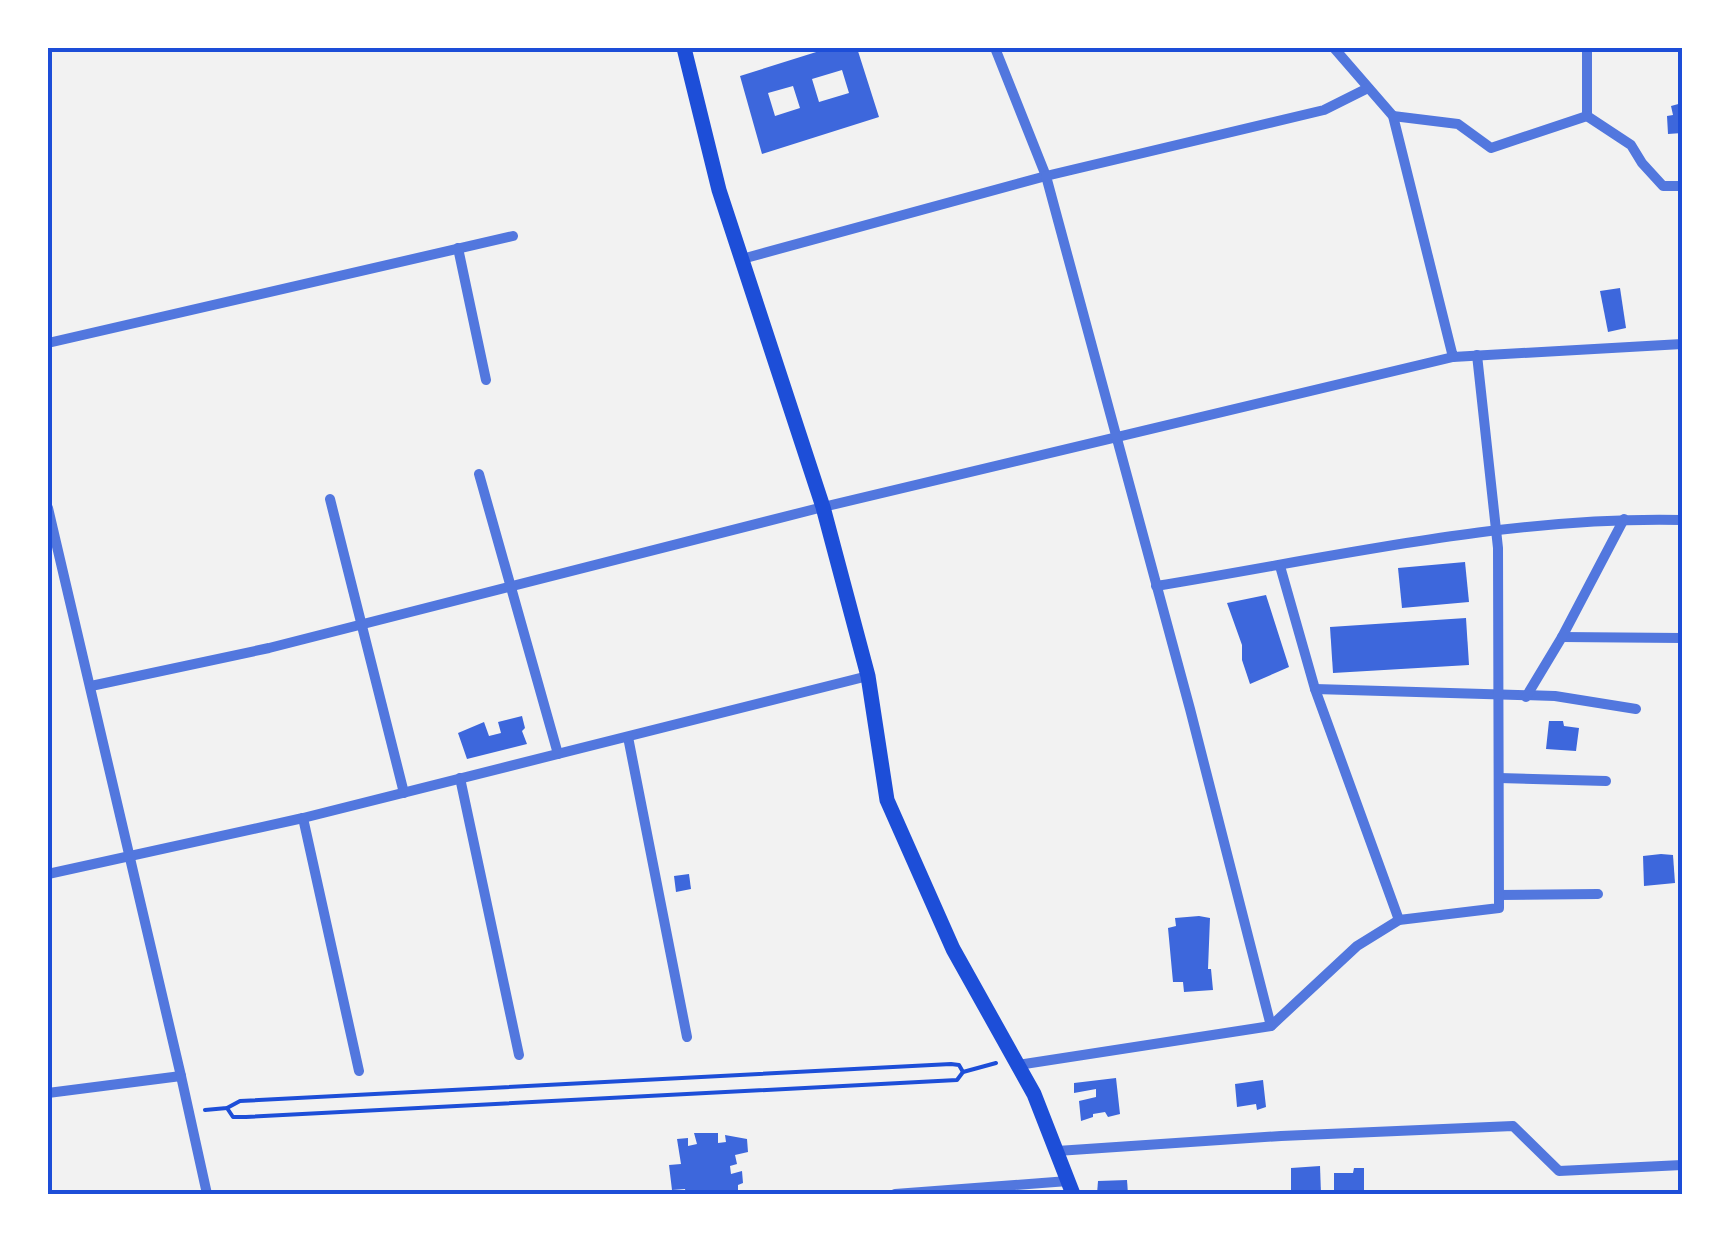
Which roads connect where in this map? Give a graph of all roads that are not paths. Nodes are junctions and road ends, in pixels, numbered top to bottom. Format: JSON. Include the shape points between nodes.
{"nodes":[{"id":1,"x":684,"y":48,"type":"edge"},
{"id":2,"x":995,"y":48,"type":"edge"},
{"id":3,"x":1334,"y":48,"type":"edge"},
{"id":4,"x":1587,"y":48,"type":"edge"},
{"id":5,"x":1368,"y":88,"type":"junction"},
{"id":6,"x":1393,"y":116,"type":"junction"},
{"id":7,"x":1587,"y":116,"type":"junction"},
{"id":8,"x":1046,"y":176,"type":"junction"},
{"id":9,"x":1682,"y":186,"type":"edge"},
{"id":10,"x":512,"y":236,"type":"dead end"},
{"id":11,"x":458,"y":248,"type":"junction"},
{"id":12,"x":742,"y":259,"type":"junction"},
{"id":13,"x":48,"y":343,"type":"edge"},
{"id":14,"x":1682,"y":344,"type":"edge"},
{"id":15,"x":1477,"y":356,"type":"junction"},
{"id":16,"x":1453,"y":357,"type":"junction"},
{"id":17,"x":486,"y":380,"type":"dead end"},
{"id":18,"x":1115,"y":438,"type":"junction"},
{"id":19,"x":479,"y":474,"type":"dead end"},
{"id":20,"x":330,"y":499,"type":"dead end"},
{"id":21,"x":823,"y":507,"type":"junction"},
{"id":22,"x":48,"y":508,"type":"edge"},
{"id":23,"x":1624,"y":519,"type":"junction"},
{"id":24,"x":1682,"y":520,"type":"edge"},
{"id":25,"x":1496,"y":530,"type":"junction"},
{"id":26,"x":52,"y":545,"type":"edge"},
{"id":27,"x":1280,"y":566,"type":"junction"},
{"id":28,"x":511,"y":586,"type":"junction"},
{"id":29,"x":1156,"y":586,"type":"junction"},
{"id":30,"x":362,"y":624,"type":"junction"},
{"id":31,"x":1562,"y":637,"type":"junction"},
{"id":32,"x":1682,"y":638,"type":"edge"},
{"id":33,"x":868,"y":676,"type":"junction"},
{"id":34,"x":92,"y":686,"type":"junction"},
{"id":35,"x":1314,"y":689,"type":"junction"},
{"id":36,"x":1498,"y":696,"type":"junction"},
{"id":37,"x":1526,"y":697,"type":"junction"},
{"id":38,"x":1636,"y":709,"type":"dead end"},
{"id":39,"x":628,"y":737,"type":"junction"},
{"id":40,"x":558,"y":754,"type":"junction"},
{"id":41,"x":460,"y":778,"type":"junction"},
{"id":42,"x":1499,"y":778,"type":"junction"},
{"id":43,"x":1606,"y":781,"type":"dead end"},
{"id":44,"x":404,"y":792,"type":"junction"},
{"id":45,"x":303,"y":818,"type":"junction"},
{"id":46,"x":129,"y":855,"type":"junction"},
{"id":47,"x":48,"y":874,"type":"edge"},
{"id":48,"x":1598,"y":894,"type":"dead end"},
{"id":49,"x":1499,"y":895,"type":"junction"},
{"id":50,"x":1399,"y":920,"type":"junction"},
{"id":51,"x":1271,"y":1026,"type":"junction"},
{"id":52,"x":687,"y":1037,"type":"dead end"},
{"id":53,"x":519,"y":1056,"type":"dead end"},
{"id":54,"x":1017,"y":1062,"type":"junction"},
{"id":55,"x":358,"y":1071,"type":"dead end"},
{"id":56,"x":182,"y":1076,"type":"junction"},
{"id":57,"x":48,"y":1094,"type":"edge"},
{"id":58,"x":1056,"y":1151,"type":"junction"},
{"id":59,"x":1682,"y":1165,"type":"edge"},
{"id":60,"x":1070,"y":1188,"type":"edge"},
{"id":61,"x":207,"y":1194,"type":"edge"},
{"id":62,"x":895,"y":1194,"type":"edge"}],
"edges":[{"from":1,"to":12,"type":"main road"},
{"from":2,"to":8,"type":"street"},
{"from":3,"to":5,"type":"street"},
{"from":4,"to":7,"type":"street"},
{"from":5,"to":6,"type":"street"},
{"from":5,"to":8,"type":"street","via":[[1324,110]]},
{"from":6,"to":7,"type":"street","via":[[1458,124],[1491,148]]},
{"from":6,"to":16,"type":"street"},
{"from":7,"to":9,"type":"street","via":[[1632,145],[1664,186]]},
{"from":8,"to":12,"type":"street"},
{"from":8,"to":18,"type":"street"},
{"from":10,"to":11,"type":"street"},
{"from":11,"to":13,"type":"street"},
{"from":11,"to":17,"type":"street"},
{"from":12,"to":21,"type":"main road"},
{"from":14,"to":15,"type":"street"},
{"from":15,"to":16,"type":"street"},
{"from":15,"to":25,"type":"street"},
{"from":16,"to":18,"type":"street"},
{"from":18,"to":21,"type":"street"},
{"from":18,"to":29,"type":"street"},
{"from":19,"to":28,"type":"street"},
{"from":20,"to":30,"type":"street"},
{"from":21,"to":28,"type":"street"},
{"from":21,"to":33,"type":"main road"},
{"from":22,"to":26,"type":"street"},
{"from":23,"to":24,"type":"street"},
{"from":23,"to":25,"type":"street"},
{"from":23,"to":31,"type":"street"},
{"from":25,"to":27,"type":"street"},
{"from":25,"to":36,"type":"street"},
{"from":26,"to":34,"type":"street"},
{"from":27,"to":29,"type":"street"},
{"from":27,"to":35,"type":"street"},
{"from":28,"to":30,"type":"street"},
{"from":28,"to":40,"type":"street"},
{"from":29,"to":51,"type":"street"},
{"from":30,"to":34,"type":"street"},
{"from":30,"to":44,"type":"street"},
{"from":31,"to":32,"type":"street"},
{"from":31,"to":37,"type":"street"},
{"from":33,"to":39,"type":"street"},
{"from":33,"to":54,"type":"main road","via":[[887,800],[953,948]]},
{"from":34,"to":46,"type":"street"},
{"from":35,"to":36,"type":"street"},
{"from":35,"to":50,"type":"street"},
{"from":36,"to":37,"type":"street"},
{"from":36,"to":42,"type":"street"},
{"from":37,"to":38,"type":"street"},
{"from":39,"to":40,"type":"street"},
{"from":39,"to":52,"type":"street"},
{"from":40,"to":41,"type":"street"},
{"from":41,"to":44,"type":"street"},
{"from":41,"to":53,"type":"street"},
{"from":42,"to":43,"type":"street"},
{"from":42,"to":49,"type":"street"},
{"from":44,"to":45,"type":"street"},
{"from":45,"to":46,"type":"street"},
{"from":45,"to":55,"type":"street"},
{"from":46,"to":47,"type":"street"},
{"from":46,"to":56,"type":"street"},
{"from":48,"to":49,"type":"street"},
{"from":49,"to":50,"type":"street","via":[[1499,908]]},
{"from":50,"to":51,"type":"street","via":[[1357,946]]},
{"from":51,"to":54,"type":"street"},
{"from":54,"to":58,"type":"main road"},
{"from":56,"to":57,"type":"street"},
{"from":56,"to":61,"type":"street"},
{"from":58,"to":59,"type":"street","via":[[1513,1126],[1559,1171]]},
{"from":58,"to":60,"type":"main road"},
{"from":60,"to":62,"type":"street"}]}
